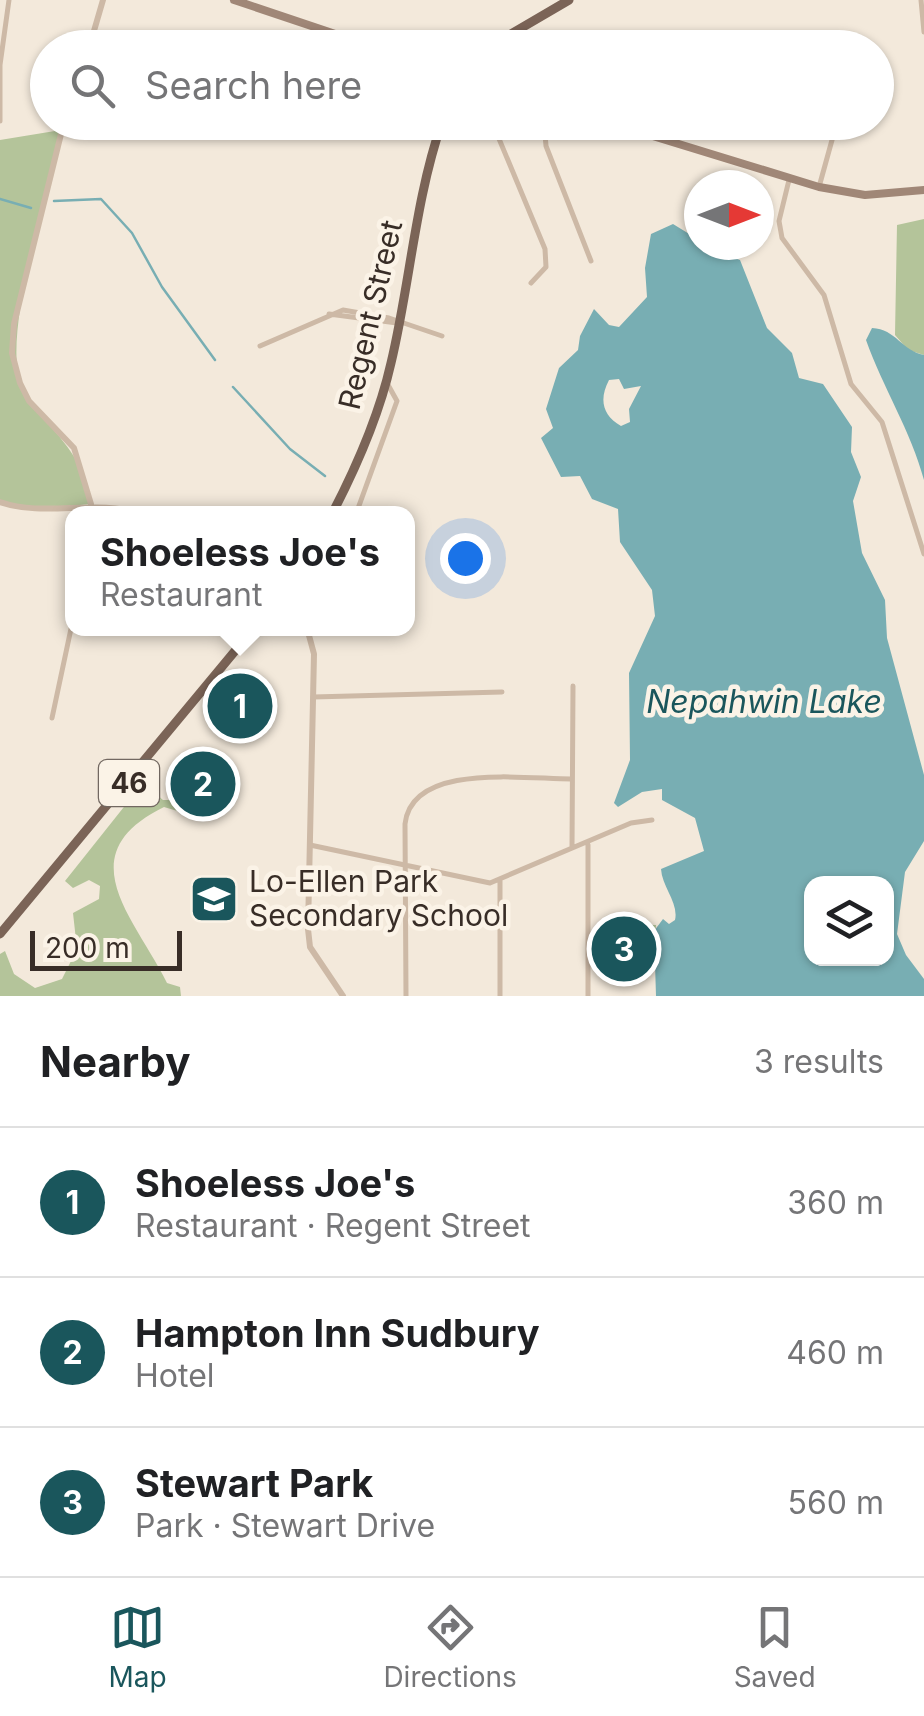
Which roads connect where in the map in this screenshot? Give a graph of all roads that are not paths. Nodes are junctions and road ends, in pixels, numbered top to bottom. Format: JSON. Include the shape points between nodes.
{"nodes":[{"id":1,"x":9,"y":0,"type":"edge"},
{"id":2,"x":103,"y":0,"type":"edge"},
{"id":3,"x":234,"y":0,"type":"edge"},
{"id":4,"x":570,"y":0,"type":"edge"},
{"id":5,"x":922,"y":0,"type":"edge"},
{"id":6,"x":94,"y":30,"type":"edge"},
{"id":7,"x":323,"y":30,"type":"edge"},
{"id":8,"x":523,"y":30,"type":"edge"},
{"id":9,"x":924,"y":32,"type":"edge"},
{"id":10,"x":2,"y":35,"type":"edge"},
{"id":11,"x":0,"y":121,"type":"edge"},
{"id":12,"x":60,"y":140,"type":"edge"},
{"id":13,"x":437,"y":140,"type":"edge"},
{"id":14,"x":500,"y":140,"type":"edge"},
{"id":15,"x":546,"y":140,"type":"edge"},
{"id":16,"x":663,"y":140,"type":"edge"},
{"id":17,"x":832,"y":140,"type":"edge"},
{"id":18,"x":789,"y":180,"type":"junction"},
{"id":19,"x":820,"y":187,"type":"junction"},
{"id":20,"x":924,"y":190,"type":"edge"},
{"id":21,"x":591,"y":262,"type":"dead end"},
{"id":22,"x":530,"y":283,"type":"dead end"},
{"id":23,"x":400,"y":322,"type":"junction"},
{"id":24,"x":442,"y":336,"type":"dead end"},
{"id":25,"x":260,"y":346,"type":"dead end"},
{"id":26,"x":386,"y":383,"type":"junction"},
{"id":27,"x":0,"y":502,"type":"edge"},
{"id":28,"x":91,"y":504,"type":"junction"},
{"id":29,"x":65,"y":506,"type":"edge"},
{"id":30,"x":70,"y":506,"type":"edge"},
{"id":31,"x":101,"y":506,"type":"edge"},
{"id":32,"x":336,"y":506,"type":"edge"},
{"id":33,"x":359,"y":506,"type":"edge"},
{"id":34,"x":924,"y":554,"type":"edge"},
{"id":35,"x":69,"y":636,"type":"edge"},
{"id":36,"x":247,"y":636,"type":"edge"},
{"id":37,"x":309,"y":636,"type":"edge"},
{"id":38,"x":573,"y":686,"type":"dead end"},
{"id":39,"x":502,"y":692,"type":"dead end"},
{"id":40,"x":312,"y":697,"type":"junction"},
{"id":41,"x":52,"y":718,"type":"dead end"},
{"id":42,"x":571,"y":778,"type":"junction"},
{"id":43,"x":652,"y":820,"type":"dead end"},
{"id":44,"x":310,"y":844,"type":"junction"},
{"id":45,"x":588,"y":844,"type":"junction"},
{"id":46,"x":572,"y":848,"type":"junction"},
{"id":47,"x":405,"y":868,"type":"junction"},
{"id":48,"x":500,"y":881,"type":"junction"},
{"id":49,"x":0,"y":934,"type":"edge"},
{"id":50,"x":343,"y":996,"type":"edge"},
{"id":51,"x":406,"y":996,"type":"edge"},
{"id":52,"x":500,"y":996,"type":"edge"},
{"id":53,"x":588,"y":996,"type":"edge"}],
"edges":[{"from":1,"to":10,"type":"street"},
{"from":2,"to":6,"type":"street"},
{"from":3,"to":7,"type":"main road"},
{"from":4,"to":8,"type":"main road"},
{"from":5,"to":9,"type":"street"},
{"from":10,"to":11,"type":"street"},
{"from":12,"to":28,"type":"street","via":[[12,353],[28,401],[81,461]]},
{"from":13,"to":23,"type":"main road","name":"Regent Street"},
{"from":14,"to":22,"type":"street","via":[[545,249],[546,266]]},
{"from":15,"to":21,"type":"street"},
{"from":16,"to":18,"type":"main road"},
{"from":17,"to":19,"type":"street"},
{"from":18,"to":19,"type":"main road"},
{"from":18,"to":34,"type":"street","via":[[779,221],[782,238],[824,295],[851,384],[882,422]]},
{"from":19,"to":20,"type":"main road","via":[[865,194]]},
{"from":23,"to":24,"type":"street"},
{"from":23,"to":25,"type":"street","via":[[328,314]]},
{"from":23,"to":26,"type":"main road","name":"Regent Street"},
{"from":26,"to":32,"type":"main road","name":"Regent Street"},
{"from":26,"to":33,"type":"street","via":[[397,402]]},
{"from":27,"to":29,"type":"street"},
{"from":28,"to":30,"type":"street"},
{"from":28,"to":31,"type":"street"},
{"from":35,"to":41,"type":"street"},
{"from":36,"to":49,"type":"main road","number":"46"},
{"from":37,"to":40,"type":"street"},
{"from":38,"to":42,"type":"street"},
{"from":39,"to":40,"type":"street"},
{"from":40,"to":44,"type":"street"},
{"from":42,"to":46,"type":"street"},
{"from":42,"to":47,"type":"street","via":[[431,785],[406,812]]},
{"from":43,"to":45,"type":"street"},
{"from":44,"to":47,"type":"street"},
{"from":44,"to":50,"type":"street","via":[[310,948]]},
{"from":45,"to":46,"type":"street"},
{"from":45,"to":53,"type":"street"},
{"from":46,"to":48,"type":"street"},
{"from":47,"to":48,"type":"street"},
{"from":47,"to":51,"type":"street"},
{"from":48,"to":52,"type":"street"}]}
